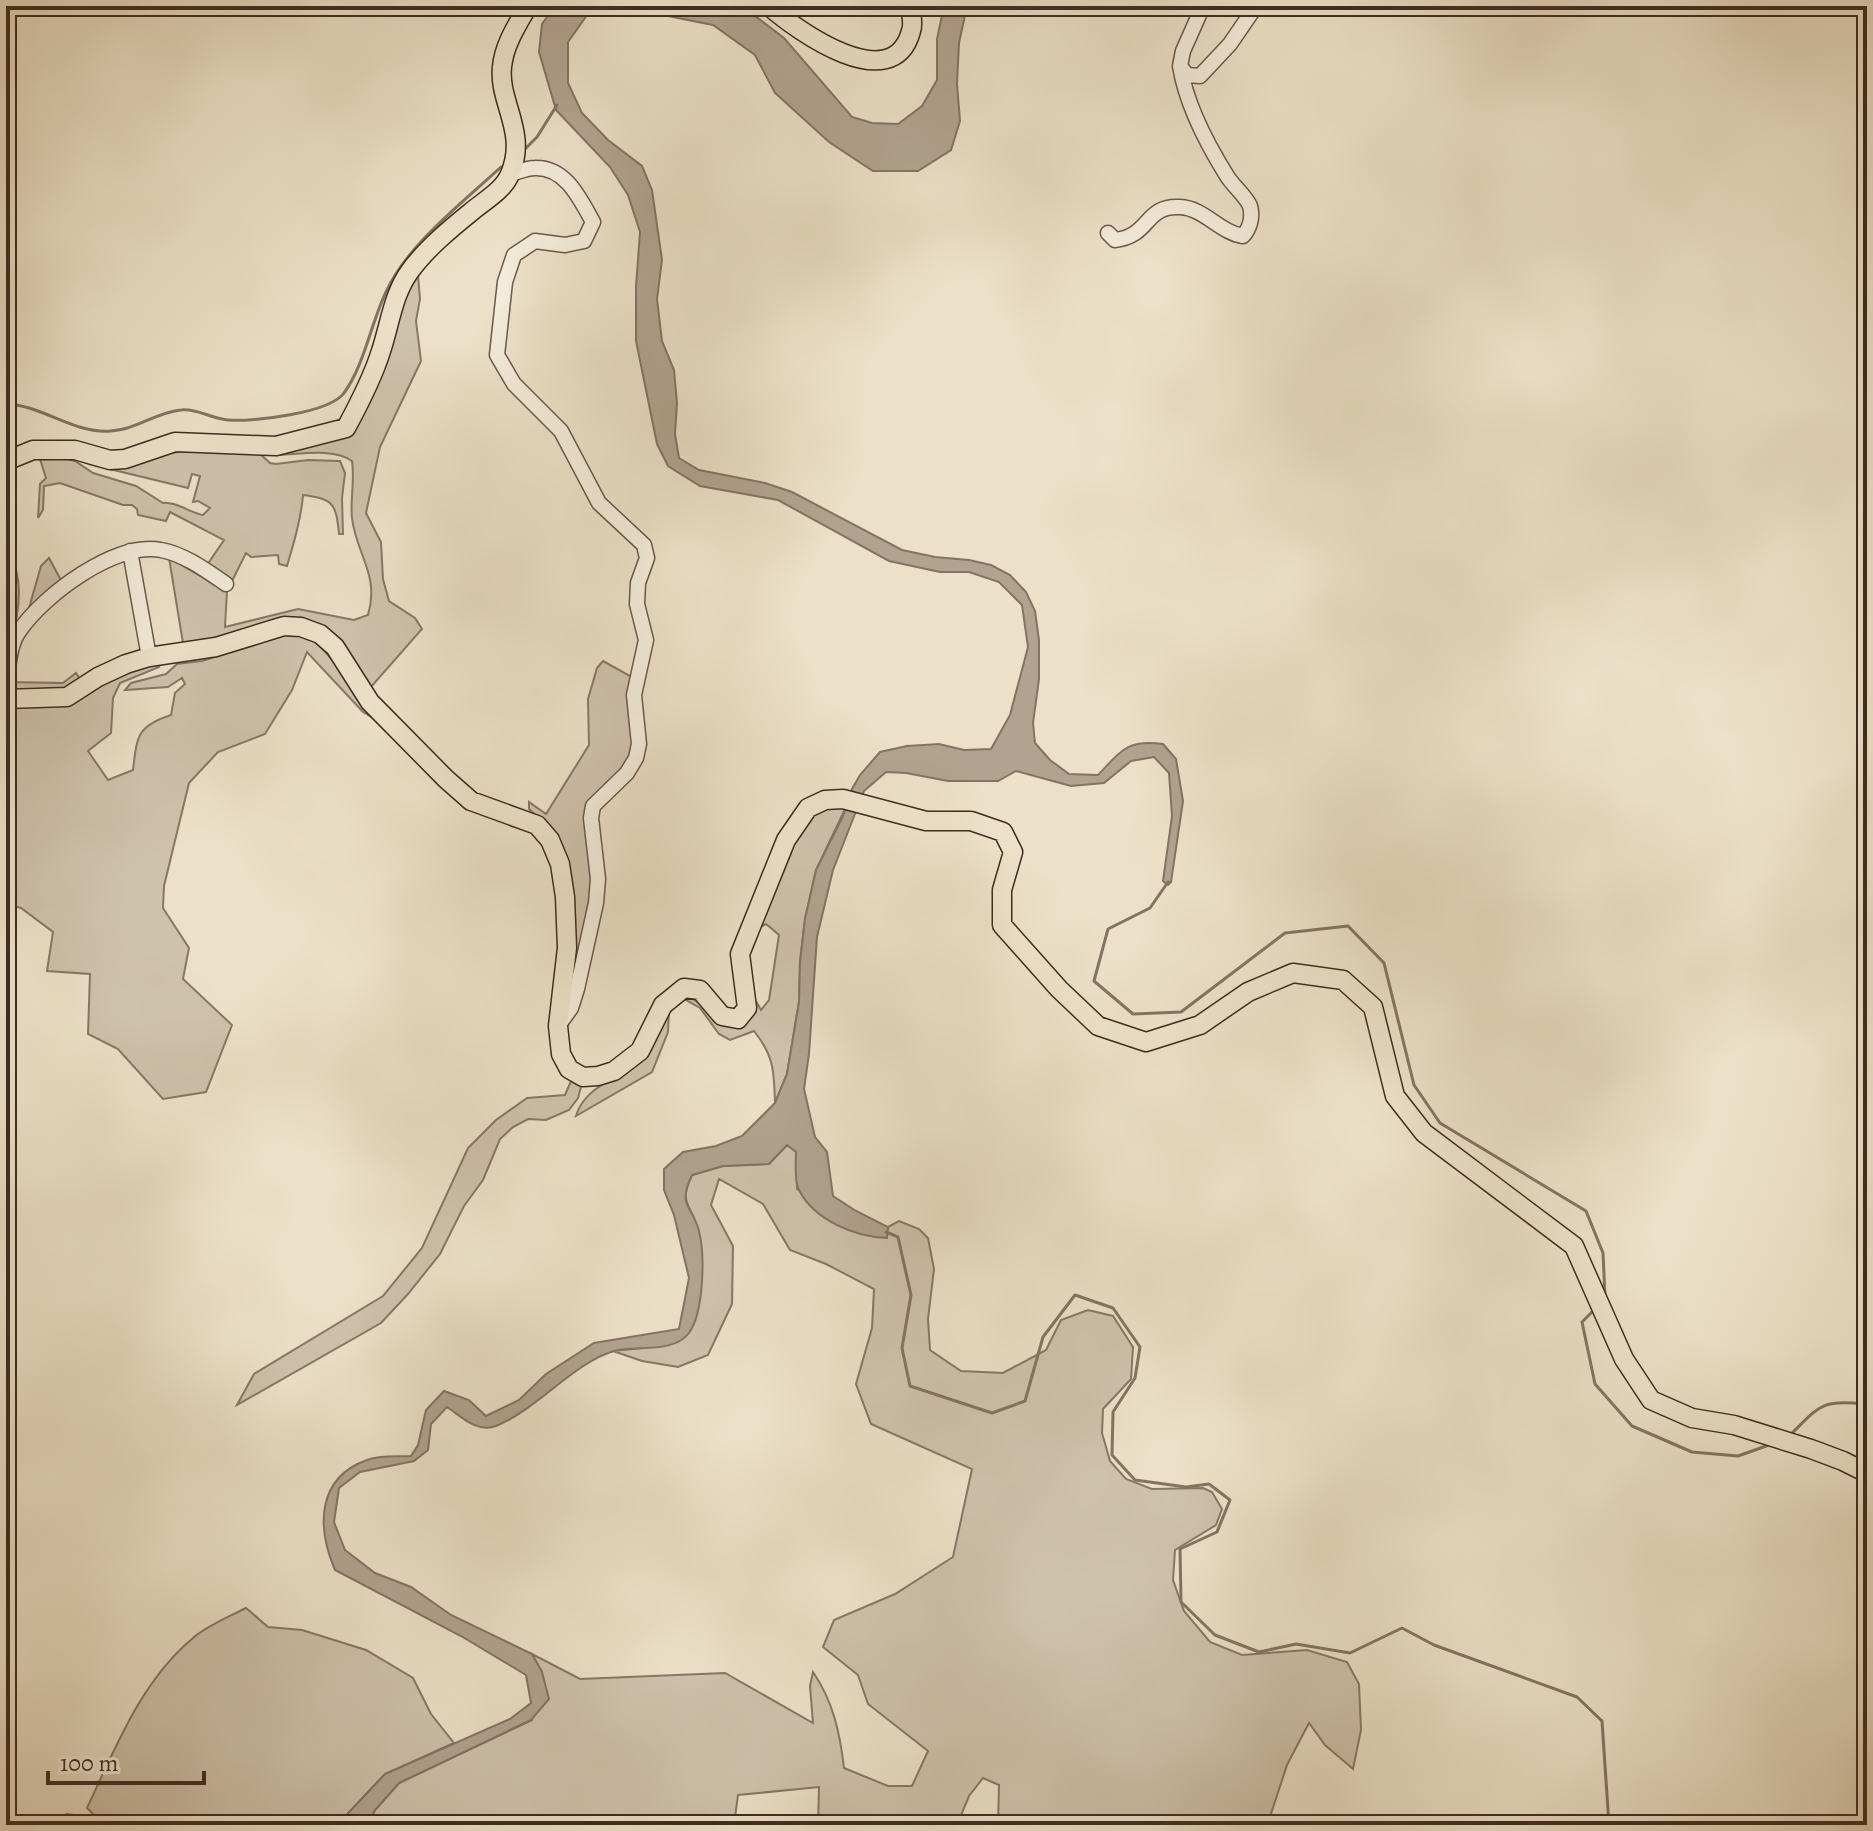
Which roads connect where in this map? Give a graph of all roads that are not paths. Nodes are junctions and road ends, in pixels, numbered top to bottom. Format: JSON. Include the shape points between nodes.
{"nodes":[{"id":1,"x":528,"y":6,"type":"edge"},
{"id":2,"x":769,"y":6,"type":"edge"},
{"id":3,"x":910,"y":6,"type":"edge"},
{"id":4,"x":1203,"y":6,"type":"edge"},
{"id":5,"x":1256,"y":6,"type":"edge"},
{"id":6,"x":791,"y":14,"type":"edge"},
{"id":7,"x":1180,"y":66,"type":"junction"},
{"id":8,"x":510,"y":174,"type":"junction"},
{"id":9,"x":1108,"y":233,"type":"dead end"},
{"id":10,"x":6,"y":461,"type":"edge"},
{"id":11,"x":130,"y":551,"type":"junction"},
{"id":12,"x":226,"y":584,"type":"dead end"},
{"id":13,"x":149,"y":657,"type":"junction"},
{"id":14,"x":7,"y":677,"type":"edge"},
{"id":15,"x":6,"y":699,"type":"edge"},
{"id":16,"x":558,"y":1026,"type":"junction"},
{"id":17,"x":1867,"y":1473,"type":"edge"}],
"edges":[{"from":1,"to":8,"type":"main road","via":[[502,66],[516,140]]},
{"from":2,"to":6,"type":"main road"},
{"from":3,"to":6,"type":"main road","via":[[913,28],[907,41],[901,51],[879,61],[832,50],[806,36]]},
{"from":4,"to":7,"type":"street"},
{"from":5,"to":7,"type":"street","via":[[1200,76],[1187,75]]},
{"from":7,"to":9,"type":"street","via":[[1184,88],[1225,173],[1250,205],[1249,228],[1243,236],[1230,234],[1193,209],[1178,207],[1159,210],[1131,238],[1115,240]]},
{"from":8,"to":10,"type":"main road","via":[[409,272],[346,428],[276,446],[175,442],[125,459],[75,450],[33,450]]},
{"from":8,"to":16,"type":"street","via":[[536,168],[560,175],[593,222],[584,241],[535,241],[514,255],[505,282],[497,355],[514,384],[561,431],[599,503],[644,545],[647,558],[637,604],[646,640],[634,695],[639,744],[627,773],[593,806],[596,903],[577,989]]},
{"from":11,"to":12,"type":"street","via":[[174,553]]},
{"from":11,"to":13,"type":"street"},
{"from":11,"to":14,"type":"street","via":[[113,556],[43,604],[19,630]]},
{"from":13,"to":15,"type":"main road","via":[[98,677],[67,697]]},
{"from":13,"to":16,"type":"main road","via":[[216,647],[284,626],[320,634],[335,647],[370,702],[446,779],[471,801],[537,825],[560,864],[565,897],[567,948]]},
{"from":16,"to":17,"type":"main road","via":[[561,1054],[569,1069],[583,1077],[614,1071],[640,1051],[663,1005],[684,988],[700,990],[722,1016],[738,1019],[747,1008],[740,954],[786,840],[808,808],[843,799],[926,821],[971,821],[1003,832],[1013,852],[1002,890],[1002,925],[1098,1026],[1146,1042],[1200,1025],[1248,992],[1293,973],[1343,980],[1373,1007],[1395,1096],[1424,1133],[1574,1246],[1624,1359],[1651,1400],[1692,1418],[1811,1449]]}]}
